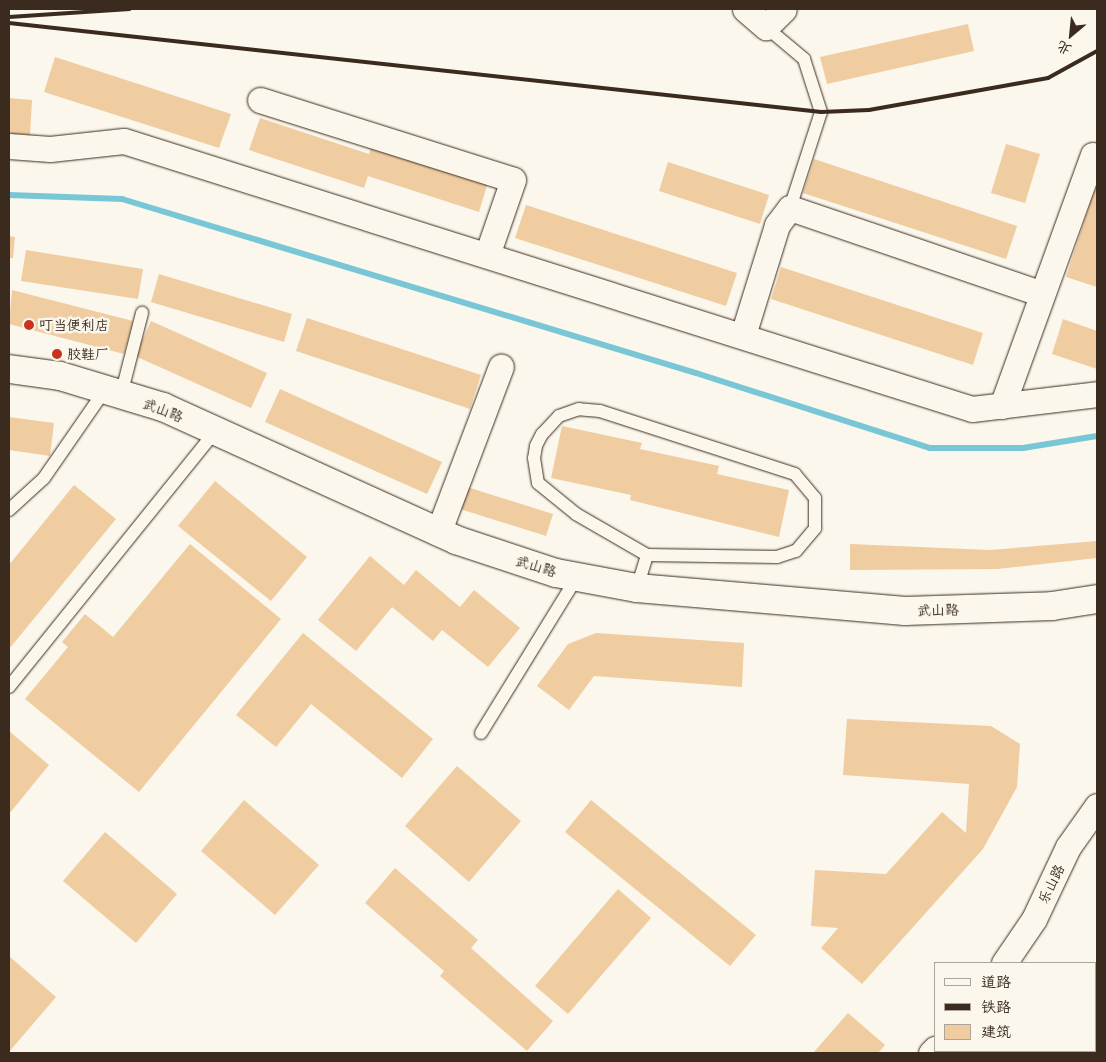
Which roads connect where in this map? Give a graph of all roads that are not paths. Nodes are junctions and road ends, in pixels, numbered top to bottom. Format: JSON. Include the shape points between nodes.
{"nodes":[{"id":1,"x":784,"y":9,"type":"edge"},
{"id":2,"x":757,"y":16,"type":"edge"},
{"id":3,"x":260,"y":100,"type":"dead end"},
{"id":4,"x":9,"y":146,"type":"edge"},
{"id":5,"x":1093,"y":155,"type":"dead end"},
{"id":6,"x":790,"y":208,"type":"junction"},
{"id":7,"x":488,"y":255,"type":"junction"},
{"id":8,"x":1040,"y":294,"type":"junction"},
{"id":9,"x":142,"y":313,"type":"dead end"},
{"id":10,"x":743,"y":335,"type":"junction"},
{"id":11,"x":501,"y":366,"type":"dead end"},
{"id":12,"x":9,"y":369,"type":"edge"},
{"id":13,"x":113,"y":392,"type":"junction"},
{"id":14,"x":1097,"y":394,"type":"edge"},
{"id":15,"x":1002,"y":406,"type":"junction"},
{"id":16,"x":215,"y":432,"type":"junction"},
{"id":17,"x":9,"y":510,"type":"edge"},
{"id":18,"x":438,"y":533,"type":"junction"},
{"id":19,"x":646,"y":555,"type":"junction"},
{"id":20,"x":577,"y":576,"type":"junction"},
{"id":21,"x":637,"y":588,"type":"junction"},
{"id":22,"x":1097,"y":599,"type":"edge"},
{"id":23,"x":9,"y":687,"type":"edge"},
{"id":24,"x":481,"y":733,"type":"dead end"},
{"id":25,"x":1097,"y":806,"type":"edge"},
{"id":26,"x":1005,"y":962,"type":"edge"}],
"edges":[{"from":1,"to":2,"type":"street"},
{"from":2,"to":6,"type":"lane","via":[[804,59],[821,112]]},
{"from":3,"to":7,"type":"street","via":[[513,180]]},
{"from":4,"to":7,"type":"street","via":[[50,149],[124,141]]},
{"from":5,"to":8,"type":"street"},
{"from":6,"to":8,"type":"street"},
{"from":6,"to":10,"type":"street","via":[[777,225]]},
{"from":7,"to":10,"type":"street"},
{"from":8,"to":15,"type":"street"},
{"from":9,"to":13,"type":"lane"},
{"from":10,"to":15,"type":"street","via":[[972,409]]},
{"from":11,"to":18,"type":"street"},
{"from":12,"to":13,"type":"main road","name":"武山路","via":[[60,376]]},
{"from":13,"to":16,"type":"main road","name":"武山路","via":[[163,407]]},
{"from":13,"to":17,"type":"lane","via":[[44,478]]},
{"from":14,"to":15,"type":"street"},
{"from":16,"to":18,"type":"main road","name":"武山路"},
{"from":16,"to":23,"type":"lane"},
{"from":18,"to":20,"type":"main road","name":"武山路","via":[[556,573]]},
{"from":19,"to":19,"type":"lane","via":[[787,555],[810,537],[817,518],[815,498],[795,474],[600,411],[579,409],[559,416],[542,434],[536,446],[534,458],[538,483],[576,514]]},
{"from":19,"to":21,"type":"lane"},
{"from":20,"to":21,"type":"main road","name":"武山路"},
{"from":20,"to":24,"type":"lane"},
{"from":21,"to":22,"type":"main road","name":"武山路","via":[[905,611],[1052,606]]},
{"from":25,"to":26,"type":"street","name":"乐山路","via":[[1068,847],[1034,919]]}]}
